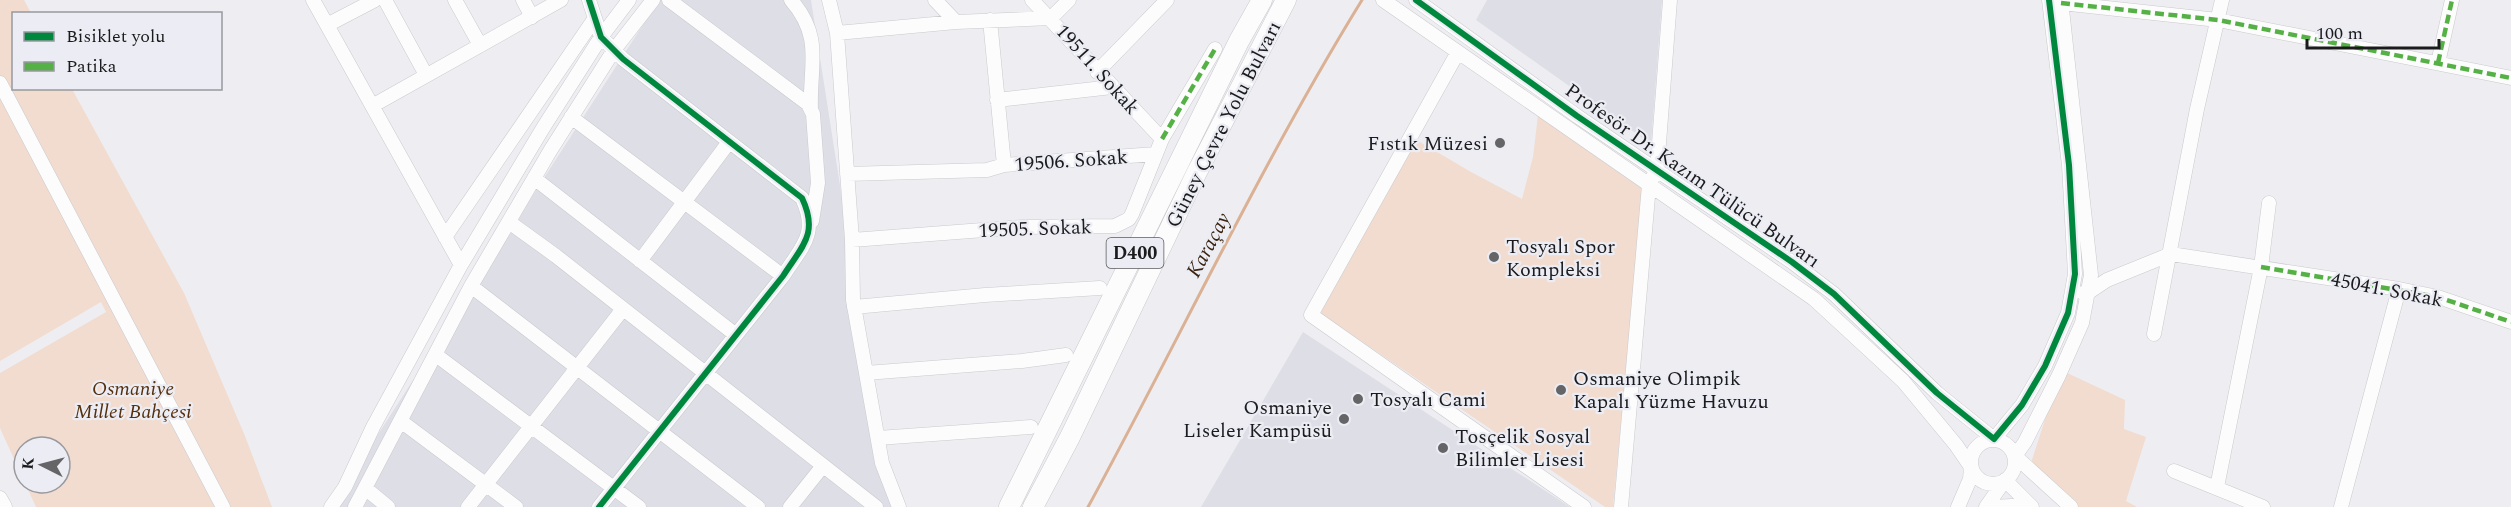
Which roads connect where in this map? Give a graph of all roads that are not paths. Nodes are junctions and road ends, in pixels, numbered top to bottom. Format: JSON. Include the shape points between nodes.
{"nodes":[{"id":1,"x":313,"y":0,"type":"edge"},
{"id":2,"x":375,"y":0,"type":"edge"},
{"id":3,"x":385,"y":0,"type":"edge"},
{"id":4,"x":455,"y":0,"type":"edge"},
{"id":5,"x":523,"y":0,"type":"edge"},
{"id":6,"x":561,"y":0,"type":"edge"},
{"id":7,"x":589,"y":0,"type":"edge"},
{"id":8,"x":629,"y":0,"type":"edge"},
{"id":9,"x":653,"y":0,"type":"edge"},
{"id":10,"x":669,"y":0,"type":"edge"},
{"id":11,"x":791,"y":0,"type":"edge"},
{"id":12,"x":829,"y":0,"type":"edge"},
{"id":13,"x":935,"y":0,"type":"edge"},
{"id":14,"x":1032,"y":0,"type":"edge"},
{"id":15,"x":1069,"y":0,"type":"edge"},
{"id":16,"x":1167,"y":0,"type":"edge"},
{"id":17,"x":1262,"y":0,"type":"edge"},
{"id":18,"x":1286,"y":0,"type":"edge"},
{"id":19,"x":1383,"y":0,"type":"edge"},
{"id":20,"x":1416,"y":0,"type":"edge"},
{"id":21,"x":1670,"y":0,"type":"edge"},
{"id":22,"x":2222,"y":0,"type":"edge"},
{"id":23,"x":2452,"y":0,"type":"edge"},
{"id":24,"x":2057,"y":1,"type":"edge"},
{"id":25,"x":532,"y":16,"type":"junction"},
{"id":26,"x":595,"y":18,"type":"junction"},
{"id":27,"x":1051,"y":18,"type":"junction"},
{"id":28,"x":990,"y":20,"type":"junction"},
{"id":29,"x":2218,"y":20,"type":"junction"},
{"id":30,"x":956,"y":22,"type":"junction"},
{"id":31,"x":327,"y":25,"type":"junction"},
{"id":32,"x":837,"y":33,"type":"junction"},
{"id":33,"x":600,"y":37,"type":"junction"},
{"id":34,"x":480,"y":45,"type":"junction"},
{"id":35,"x":1215,"y":49,"type":"dead end"},
{"id":36,"x":614,"y":50,"type":"junction"},
{"id":37,"x":1458,"y":52,"type":"junction"},
{"id":38,"x":2438,"y":63,"type":"junction"},
{"id":39,"x":1097,"y":72,"type":"junction"},
{"id":40,"x":426,"y":75,"type":"junction"},
{"id":41,"x":2511,"y":78,"type":"edge"},
{"id":42,"x":0,"y":83,"type":"edge"},
{"id":43,"x":1112,"y":87,"type":"junction"},
{"id":44,"x":997,"y":100,"type":"junction"},
{"id":45,"x":372,"y":106,"type":"junction"},
{"id":46,"x":811,"y":110,"type":"junction"},
{"id":47,"x":571,"y":117,"type":"junction"},
{"id":48,"x":525,"y":120,"type":"junction"},
{"id":49,"x":540,"y":133,"type":"junction"},
{"id":50,"x":1162,"y":139,"type":"junction"},
{"id":51,"x":729,"y":142,"type":"junction"},
{"id":52,"x":1156,"y":154,"type":"junction"},
{"id":53,"x":1004,"y":165,"type":"junction"},
{"id":54,"x":1657,"y":169,"type":"junction"},
{"id":55,"x":847,"y":174,"type":"junction"},
{"id":56,"x":534,"y":178,"type":"junction"},
{"id":57,"x":1649,"y":184,"type":"junction"},
{"id":58,"x":684,"y":202,"type":"junction"},
{"id":59,"x":2269,"y":203,"type":"dead end"},
{"id":60,"x":508,"y":222,"type":"junction"},
{"id":61,"x":810,"y":234,"type":"junction"},
{"id":62,"x":445,"y":237,"type":"junction"},
{"id":63,"x":852,"y":240,"type":"junction"},
{"id":64,"x":2171,"y":254,"type":"junction"},
{"id":65,"x":640,"y":261,"type":"junction"},
{"id":66,"x":461,"y":265,"type":"junction"},
{"id":67,"x":2261,"y":267,"type":"junction"},
{"id":68,"x":783,"y":276,"type":"junction"},
{"id":69,"x":471,"y":286,"type":"junction"},
{"id":70,"x":1100,"y":288,"type":"dead end"},
{"id":71,"x":2398,"y":289,"type":"junction"},
{"id":72,"x":2089,"y":292,"type":"junction"},
{"id":73,"x":2072,"y":296,"type":"junction"},
{"id":74,"x":854,"y":307,"type":"junction"},
{"id":75,"x":623,"y":309,"type":"junction"},
{"id":76,"x":2511,"y":322,"type":"edge"},
{"id":77,"x":2154,"y":334,"type":"dead end"},
{"id":78,"x":736,"y":335,"type":"junction"},
{"id":79,"x":436,"y":355,"type":"junction"},
{"id":80,"x":1066,"y":355,"type":"dead end"},
{"id":81,"x":578,"y":368,"type":"junction"},
{"id":82,"x":866,"y":373,"type":"junction"},
{"id":83,"x":705,"y":374,"type":"junction"},
{"id":84,"x":402,"y":422,"type":"junction"},
{"id":85,"x":2006,"y":424,"type":"junction"},
{"id":86,"x":1978,"y":425,"type":"junction"},
{"id":87,"x":532,"y":426,"type":"junction"},
{"id":88,"x":1031,"y":427,"type":"dead end"},
{"id":89,"x":658,"y":433,"type":"junction"},
{"id":90,"x":878,"y":438,"type":"junction"},
{"id":91,"x":1994,"y":439,"type":"junction"},
{"id":92,"x":2025,"y":442,"type":"junction"},
{"id":93,"x":2014,"y":456,"type":"junction"},
{"id":94,"x":822,"y":467,"type":"junction"},
{"id":95,"x":1971,"y":467,"type":"junction"},
{"id":96,"x":2029,"y":469,"type":"junction"},
{"id":97,"x":2174,"y":471,"type":"dead end"},
{"id":98,"x":2006,"y":480,"type":"junction"},
{"id":99,"x":486,"y":484,"type":"junction"},
{"id":100,"x":365,"y":488,"type":"junction"},
{"id":101,"x":614,"y":488,"type":"junction"},
{"id":102,"x":2217,"y":488,"type":"junction"},
{"id":103,"x":0,"y":498,"type":"edge"},
{"id":104,"x":2031,"y":506,"type":"edge"},
{"id":105,"x":5,"y":507,"type":"edge"},
{"id":106,"x":222,"y":507,"type":"edge"},
{"id":107,"x":331,"y":507,"type":"edge"},
{"id":108,"x":355,"y":507,"type":"edge"},
{"id":109,"x":388,"y":507,"type":"edge"},
{"id":110,"x":468,"y":507,"type":"edge"},
{"id":111,"x":516,"y":507,"type":"edge"},
{"id":112,"x":599,"y":507,"type":"edge"},
{"id":113,"x":639,"y":507,"type":"edge"},
{"id":114,"x":758,"y":507,"type":"edge"},
{"id":115,"x":790,"y":507,"type":"edge"},
{"id":116,"x":876,"y":507,"type":"edge"},
{"id":117,"x":899,"y":507,"type":"edge"},
{"id":118,"x":1009,"y":507,"type":"edge"},
{"id":119,"x":1033,"y":507,"type":"edge"},
{"id":120,"x":1584,"y":507,"type":"edge"},
{"id":121,"x":1621,"y":507,"type":"edge"},
{"id":122,"x":1958,"y":507,"type":"edge"},
{"id":123,"x":1986,"y":507,"type":"edge"},
{"id":124,"x":1993,"y":507,"type":"edge"},
{"id":125,"x":2071,"y":507,"type":"edge"},
{"id":126,"x":2263,"y":507,"type":"edge"},
{"id":127,"x":2341,"y":507,"type":"edge"}],
"edges":[{"from":1,"to":31,"type":"street"},
{"from":2,"to":31,"type":"street"},
{"from":3,"to":40,"type":"street"},
{"from":4,"to":34,"type":"street"},
{"from":5,"to":25,"type":"street"},
{"from":6,"to":25,"type":"street"},
{"from":7,"to":26,"type":"street"},
{"from":8,"to":33,"type":"street"},
{"from":9,"to":36,"type":"street"},
{"from":10,"to":46,"type":"street"},
{"from":11,"to":46,"type":"street","via":[[804,17],[813,40]]},
{"from":12,"to":32,"type":"street"},
{"from":13,"to":30,"type":"street"},
{"from":14,"to":27,"type":"street","name":"19511. Sokak"},
{"from":15,"to":27,"type":"street"},
{"from":16,"to":39,"type":"street"},
{"from":17,"to":118,"type":"highway","name":"Güney Çevre Yolu Bulvarı","number":"D400"},
{"from":18,"to":119,"type":"highway","name":"Güney Çevre Yolu Bulvarı","number":"D400"},
{"from":19,"to":37,"type":"street","name":"Profesör Dr. Kazım Tülücü Bulvarı"},
{"from":20,"to":54,"type":"street","name":"Profesör Dr. Kazım Tülücü Bulvarı"},
{"from":21,"to":54,"type":"street"},
{"from":22,"to":29,"type":"street"},
{"from":23,"to":38,"type":"street"},
{"from":24,"to":29,"type":"street"},
{"from":24,"to":72,"type":"street","via":[[2086,217]]},
{"from":24,"to":73,"type":"street","via":[[2074,264]]},
{"from":25,"to":34,"type":"street"},
{"from":26,"to":33,"type":"street"},
{"from":26,"to":48,"type":"street"},
{"from":27,"to":28,"type":"street"},
{"from":27,"to":39,"type":"street","name":"19511. Sokak"},
{"from":28,"to":30,"type":"street"},
{"from":28,"to":44,"type":"street"},
{"from":29,"to":38,"type":"street"},
{"from":29,"to":64,"type":"street","via":[[2197,109]]},
{"from":30,"to":32,"type":"street"},
{"from":31,"to":45,"type":"street"},
{"from":32,"to":55,"type":"street"},
{"from":33,"to":36,"type":"street"},
{"from":33,"to":49,"type":"street"},
{"from":34,"to":40,"type":"street"},
{"from":35,"to":50,"type":"street","name":"19505. Sokak"},
{"from":36,"to":47,"type":"street"},
{"from":36,"to":51,"type":"street"},
{"from":37,"to":57,"type":"street","name":"Profesör Dr. Kazım Tülücü Bulvarı"},
{"from":37,"to":120,"type":"street","via":[[1311,315]]},
{"from":38,"to":41,"type":"street"},
{"from":39,"to":43,"type":"street","name":"19511. Sokak"},
{"from":40,"to":45,"type":"street"},
{"from":42,"to":106,"type":"street"},
{"from":43,"to":44,"type":"street"},
{"from":43,"to":50,"type":"street","name":"19511. Sokak"},
{"from":44,"to":53,"type":"street"},
{"from":45,"to":62,"type":"street"},
{"from":46,"to":61,"type":"street","via":[[818,183]]},
{"from":47,"to":56,"type":"street"},
{"from":47,"to":58,"type":"street"},
{"from":48,"to":49,"type":"street"},
{"from":48,"to":62,"type":"street"},
{"from":49,"to":66,"type":"street"},
{"from":50,"to":52,"type":"street","name":"19505. Sokak"},
{"from":51,"to":58,"type":"street"},
{"from":51,"to":61,"type":"street","via":[[802,198],[808,211]]},
{"from":52,"to":53,"type":"street","name":"19506. Sokak"},
{"from":52,"to":63,"type":"street","name":"19505. Sokak","via":[[1132,214],[1115,226],[1011,227]]},
{"from":53,"to":55,"type":"street","name":"19506. Sokak","via":[[987,170]]},
{"from":54,"to":57,"type":"street"},
{"from":54,"to":86,"type":"street","name":"Profesör Dr. Kazım Tülücü Bulvarı","via":[[1834,294],[1937,393]]},
{"from":55,"to":63,"type":"street"},
{"from":56,"to":60,"type":"street"},
{"from":56,"to":65,"type":"street"},
{"from":57,"to":95,"type":"street","name":"Profesör Dr. Kazım Tülücü Bulvarı","via":[[1814,298],[1903,381]]},
{"from":57,"to":121,"type":"street"},
{"from":58,"to":65,"type":"street"},
{"from":58,"to":68,"type":"street"},
{"from":59,"to":67,"type":"street"},
{"from":60,"to":69,"type":"street"},
{"from":60,"to":75,"type":"street"},
{"from":61,"to":68,"type":"street"},
{"from":62,"to":66,"type":"street"},
{"from":63,"to":74,"type":"street"},
{"from":64,"to":67,"type":"street","name":"45041. Sokak"},
{"from":64,"to":72,"type":"street","via":[[2107,280]]},
{"from":64,"to":77,"type":"street"},
{"from":65,"to":78,"type":"street"},
{"from":66,"to":107,"type":"street","via":[[373,427],[350,478]]},
{"from":67,"to":71,"type":"street","name":"45041. Sokak"},
{"from":67,"to":102,"type":"street"},
{"from":68,"to":78,"type":"street"},
{"from":69,"to":79,"type":"street"},
{"from":69,"to":81,"type":"street"},
{"from":70,"to":74,"type":"street"},
{"from":71,"to":76,"type":"street","name":"45041. Sokak","via":[[2438,297]]},
{"from":71,"to":127,"type":"street"},
{"from":72,"to":73,"type":"street"},
{"from":72,"to":92,"type":"street","via":[[2082,323]]},
{"from":73,"to":85,"type":"street","via":[[2045,366]]},
{"from":74,"to":82,"type":"street"},
{"from":75,"to":81,"type":"street"},
{"from":75,"to":83,"type":"street"},
{"from":78,"to":83,"type":"street"},
{"from":79,"to":84,"type":"street"},
{"from":79,"to":87,"type":"street"},
{"from":80,"to":82,"type":"street"},
{"from":81,"to":87,"type":"street"},
{"from":81,"to":89,"type":"street"},
{"from":82,"to":90,"type":"street"},
{"from":83,"to":89,"type":"street"},
{"from":83,"to":94,"type":"street"},
{"from":84,"to":99,"type":"street"},
{"from":84,"to":100,"type":"street"},
{"from":85,"to":86,"type":"street"},
{"from":85,"to":91,"type":"street"},
{"from":86,"to":91,"type":"street","name":"Profesör Dr. Kazım Tülücü Bulvarı"},
{"from":87,"to":99,"type":"street"},
{"from":87,"to":101,"type":"street"},
{"from":88,"to":90,"type":"street"},
{"from":89,"to":101,"type":"street"},
{"from":89,"to":114,"type":"street"},
{"from":90,"to":117,"type":"street","via":[[882,463]]},
{"from":91,"to":93,"type":"street","via":[[2007,444]]},
{"from":91,"to":95,"type":"street","via":[[1976,448]]},
{"from":92,"to":93,"type":"street"},
{"from":92,"to":96,"type":"street"},
{"from":93,"to":96,"type":"street"},
{"from":93,"to":98,"type":"street","via":[[2015,467]]},
{"from":94,"to":115,"type":"street"},
{"from":94,"to":116,"type":"street"},
{"from":95,"to":98,"type":"street","via":[[1985,483]]},
{"from":95,"to":122,"type":"street"},
{"from":96,"to":125,"type":"street"},
{"from":97,"to":102,"type":"street"},
{"from":98,"to":104,"type":"street"},
{"from":98,"to":123,"type":"street"},
{"from":99,"to":110,"type":"street"},
{"from":99,"to":111,"type":"street"},
{"from":100,"to":108,"type":"street"},
{"from":100,"to":109,"type":"street"},
{"from":101,"to":112,"type":"street"},
{"from":101,"to":113,"type":"street"},
{"from":102,"to":126,"type":"street"},
{"from":103,"to":105,"type":"street"},
{"from":104,"to":124,"type":"street"}]}
